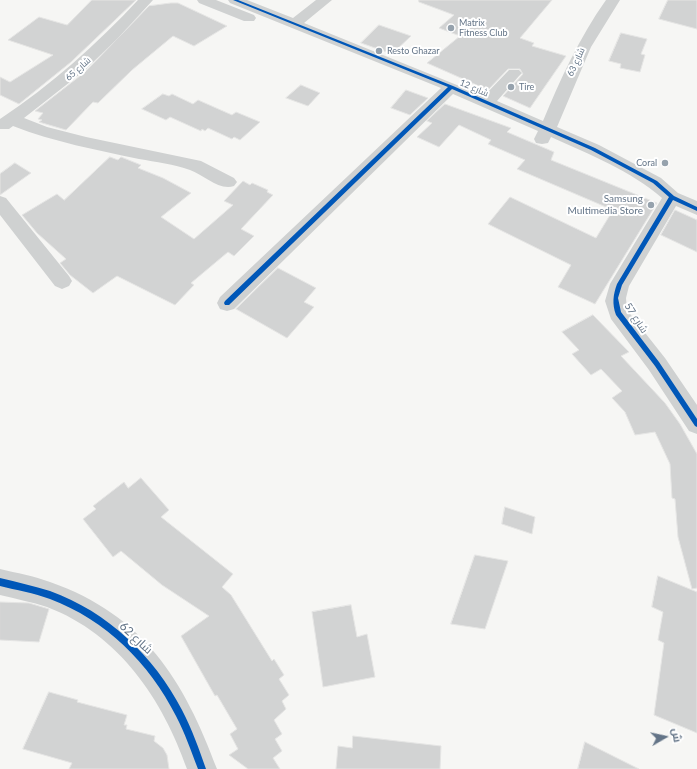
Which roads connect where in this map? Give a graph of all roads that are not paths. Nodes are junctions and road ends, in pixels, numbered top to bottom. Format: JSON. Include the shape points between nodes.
{"nodes":[{"id":1,"x":146,"y":0,"type":"edge"},
{"id":2,"x":325,"y":0,"type":"edge"},
{"id":3,"x":613,"y":0,"type":"edge"},
{"id":4,"x":209,"y":1,"type":"edge"},
{"id":5,"x":239,"y":1,"type":"edge"},
{"id":6,"x":294,"y":24,"type":"junction"},
{"id":7,"x":514,"y":73,"type":"dead end"},
{"id":8,"x":446,"y":92,"type":"junction"},
{"id":9,"x":486,"y":103,"type":"junction"},
{"id":10,"x":6,"y":123,"type":"edge"},
{"id":11,"x":545,"y":134,"type":"junction"},
{"id":12,"x":228,"y":182,"type":"dead end"},
{"id":13,"x":669,"y":194,"type":"junction"},
{"id":14,"x":0,"y":202,"type":"edge"},
{"id":15,"x":697,"y":209,"type":"edge"},
{"id":16,"x":62,"y":281,"type":"dead end"},
{"id":17,"x":228,"y":303,"type":"dead end"},
{"id":18,"x":697,"y":424,"type":"edge"},
{"id":19,"x":0,"y":582,"type":"edge"},
{"id":20,"x":202,"y":769,"type":"edge"}],
"edges":[{"from":1,"to":10,"type":"street","name":"شارع 65","via":[[63,82]]},
{"from":2,"to":6,"type":"street"},
{"from":3,"to":11,"type":"street","name":"شارع 63","via":[[581,50]]},
{"from":4,"to":8,"type":"street","name":"شارع 12"},
{"from":5,"to":6,"type":"street","name":"شارع 12"},
{"from":6,"to":8,"type":"street","name":"شارع 12"},
{"from":7,"to":9,"type":"street"},
{"from":8,"to":9,"type":"street","name":"شارع 12"},
{"from":8,"to":11,"type":"street","name":"شارع 12"},
{"from":8,"to":17,"type":"street"},
{"from":9,"to":11,"type":"street","name":"شارع 12"},
{"from":10,"to":12,"type":"street","via":[[195,165]]},
{"from":11,"to":13,"type":"street","name":"شارع 12","via":[[650,188]]},
{"from":13,"to":15,"type":"street","name":"شارع 12"},
{"from":13,"to":18,"type":"street","name":"شارع 57","via":[[620,284],[615,302],[618,312]]},
{"from":14,"to":16,"type":"street"},
{"from":19,"to":20,"type":"street","name":"شارع 62","via":[[50,596],[85,611],[117,633],[146,661],[171,696],[192,738]]}]}
